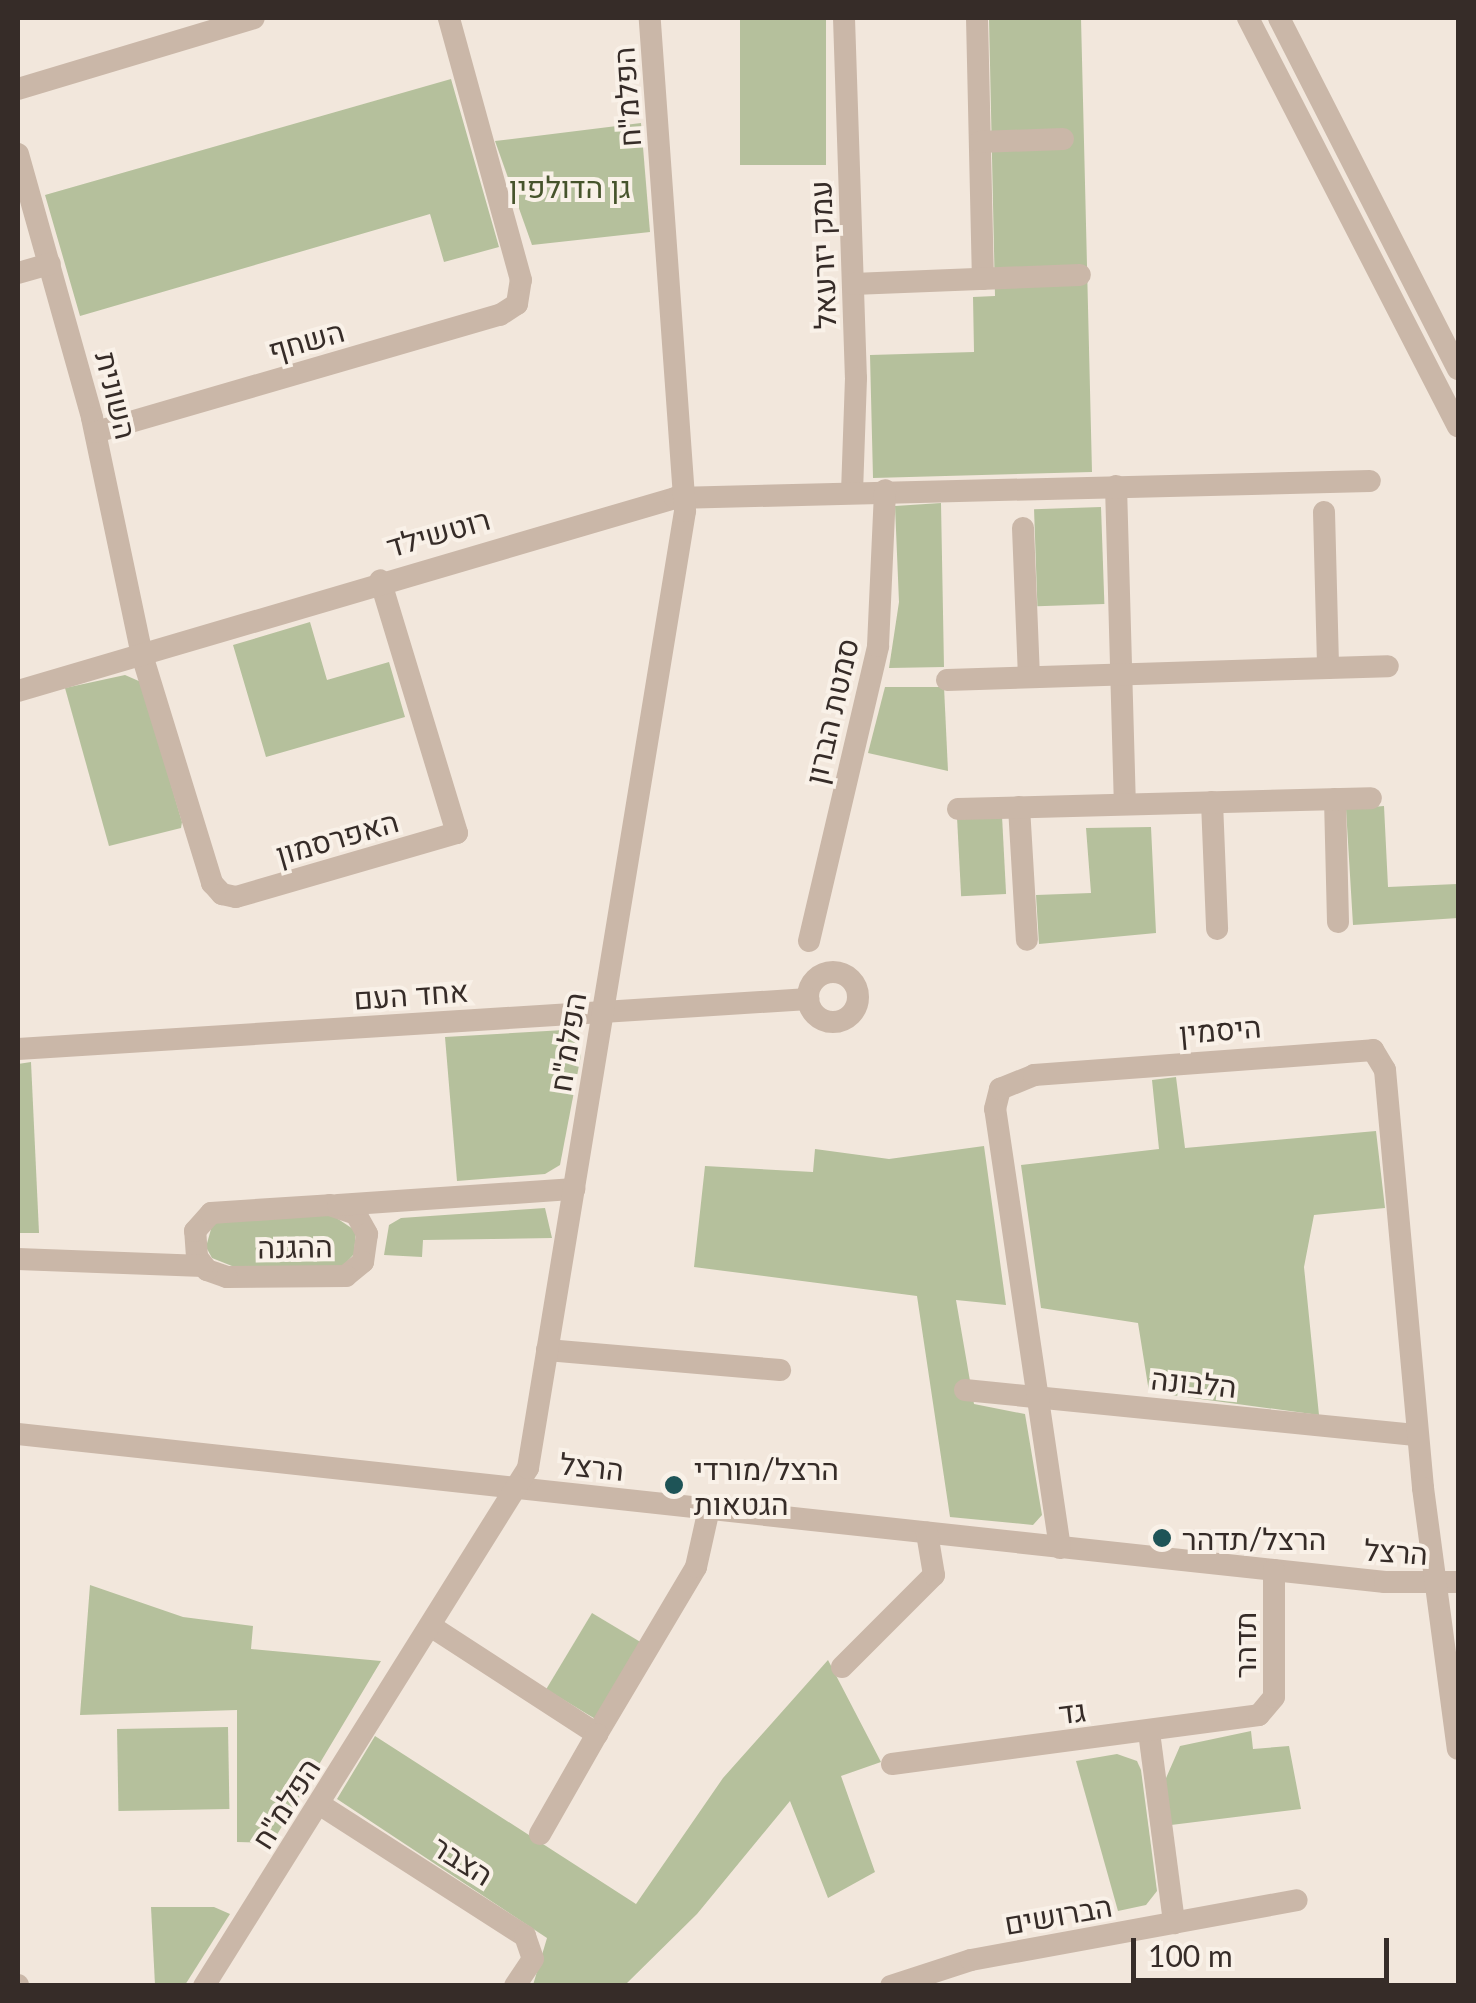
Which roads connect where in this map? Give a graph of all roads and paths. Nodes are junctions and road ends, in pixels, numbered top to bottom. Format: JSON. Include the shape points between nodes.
{"nodes":[{"id":1,"x":254,"y":18,"type":"edge"},
{"id":2,"x":449,"y":18,"type":"edge"},
{"id":3,"x":650,"y":18,"type":"edge"},
{"id":4,"x":844,"y":18,"type":"edge"},
{"id":5,"x":977,"y":18,"type":"edge"},
{"id":6,"x":1248,"y":18,"type":"edge"},
{"id":7,"x":1279,"y":18,"type":"edge"},
{"id":8,"x":18,"y":89,"type":"edge"},
{"id":9,"x":1063,"y":139,"type":"dead end"},
{"id":10,"x":980,"y":142,"type":"junction"},
{"id":11,"x":18,"y":154,"type":"edge"},
{"id":12,"x":50,"y":264,"type":"junction"},
{"id":13,"x":18,"y":273,"type":"edge"},
{"id":14,"x":1080,"y":275,"type":"dead end"},
{"id":15,"x":983,"y":279,"type":"junction"},
{"id":16,"x":853,"y":284,"type":"junction"},
{"id":17,"x":1458,"y":369,"type":"edge"},
{"id":18,"x":1458,"y":426,"type":"edge"},
{"id":19,"x":96,"y":432,"type":"junction"},
{"id":20,"x":1370,"y":481,"type":"dead end"},
{"id":21,"x":1116,"y":486,"type":"junction"},
{"id":22,"x":884,"y":490,"type":"junction"},
{"id":23,"x":852,"y":491,"type":"junction"},
{"id":24,"x":685,"y":496,"type":"junction"},
{"id":25,"x":1324,"y":512,"type":"dead end"},
{"id":26,"x":1023,"y":528,"type":"dead end"},
{"id":27,"x":380,"y":580,"type":"junction"},
{"id":28,"x":142,"y":655,"type":"junction"},
{"id":29,"x":1388,"y":666,"type":"dead end"},
{"id":30,"x":1328,"y":668,"type":"junction"},
{"id":31,"x":1122,"y":674,"type":"junction"},
{"id":32,"x":1029,"y":677,"type":"junction"},
{"id":33,"x":948,"y":680,"type":"dead end"},
{"id":34,"x":18,"y":691,"type":"edge"},
{"id":35,"x":1371,"y":798,"type":"dead end"},
{"id":36,"x":1335,"y":799,"type":"junction"},
{"id":37,"x":1212,"y":802,"type":"junction"},
{"id":38,"x":1125,"y":804,"type":"junction"},
{"id":39,"x":1019,"y":807,"type":"junction"},
{"id":40,"x":958,"y":808,"type":"dead end"},
{"id":41,"x":1338,"y":922,"type":"dead end"},
{"id":42,"x":1217,"y":929,"type":"dead end"},
{"id":43,"x":1027,"y":940,"type":"dead end"},
{"id":44,"x":808,"y":941,"type":"dead end"},
{"id":45,"x":808,"y":999,"type":"dead end"},
{"id":46,"x":603,"y":1012,"type":"junction"},
{"id":47,"x":18,"y":1048,"type":"edge"},
{"id":48,"x":574,"y":1189,"type":"junction"},
{"id":49,"x":398,"y":1201,"type":"junction"},
{"id":50,"x":330,"y":1205,"type":"junction"},
{"id":51,"x":195,"y":1231,"type":"junction"},
{"id":52,"x":368,"y":1240,"type":"junction"},
{"id":53,"x":18,"y":1259,"type":"edge"},
{"id":54,"x":158,"y":1263,"type":"junction"},
{"id":55,"x":203,"y":1266,"type":"junction"},
{"id":56,"x":548,"y":1350,"type":"junction"},
{"id":57,"x":780,"y":1370,"type":"dead end"},
{"id":58,"x":965,"y":1390,"type":"dead end"},
{"id":59,"x":1038,"y":1397,"type":"junction"},
{"id":60,"x":18,"y":1434,"type":"edge"},
{"id":61,"x":1418,"y":1435,"type":"junction"},
{"id":62,"x":520,"y":1488,"type":"junction"},
{"id":63,"x":709,"y":1509,"type":"junction"},
{"id":64,"x":927,"y":1532,"type":"junction"},
{"id":65,"x":1060,"y":1548,"type":"junction"},
{"id":66,"x":1274,"y":1570,"type":"junction"},
{"id":67,"x":1448,"y":1583,"type":"edge"},
{"id":68,"x":432,"y":1626,"type":"junction"},
{"id":69,"x":842,"y":1667,"type":"dead end"},
{"id":70,"x":1259,"y":1715,"type":"joint"},
{"id":71,"x":1149,"y":1732,"type":"junction"},
{"id":72,"x":597,"y":1734,"type":"junction"},
{"id":73,"x":1458,"y":1749,"type":"edge"},
{"id":74,"x":892,"y":1764,"type":"dead end"},
{"id":75,"x":319,"y":1804,"type":"junction"},
{"id":76,"x":540,"y":1834,"type":"dead end"},
{"id":77,"x":1297,"y":1900,"type":"dead end"},
{"id":78,"x":1174,"y":1923,"type":"junction"},
{"id":79,"x":204,"y":1986,"type":"edge"},
{"id":80,"x":516,"y":1986,"type":"edge"},
{"id":81,"x":891,"y":1986,"type":"edge"}],
"edges":[{"from":1,"to":8,"type":"street"},
{"from":2,"to":19,"type":"street","name":"השחף","via":[[522,291],[517,304],[500,315]]},
{"from":3,"to":24,"type":"street","name":"הפלמ\"ח"},
{"from":4,"to":16,"type":"street","name":"עמק יזרעאל"},
{"from":5,"to":10,"type":"street"},
{"from":6,"to":18,"type":"street"},
{"from":7,"to":17,"type":"street"},
{"from":9,"to":10,"type":"street"},
{"from":10,"to":15,"type":"street"},
{"from":11,"to":12,"type":"street","name":"השונית"},
{"from":12,"to":13,"type":"street"},
{"from":12,"to":19,"type":"street","name":"השונית"},
{"from":14,"to":15,"type":"street"},
{"from":15,"to":16,"type":"street"},
{"from":16,"to":23,"type":"street","name":"עמק יזרעאל"},
{"from":19,"to":28,"type":"street","name":"השונית"},
{"from":20,"to":21,"type":"street","name":"רוטשילד"},
{"from":21,"to":22,"type":"street","name":"רוטשילד"},
{"from":21,"to":31,"type":"street"},
{"from":22,"to":23,"type":"street","name":"רוטשילד"},
{"from":22,"to":44,"type":"street","name":"סמטת הברון","via":[[878,646]]},
{"from":23,"to":24,"type":"street","name":"רוטשילד"},
{"from":24,"to":27,"type":"street","name":"רוטשילד"},
{"from":24,"to":46,"type":"street","name":"הפלמ\"ח"},
{"from":25,"to":30,"type":"street"},
{"from":26,"to":32,"type":"street"},
{"from":27,"to":28,"type":"street","name":"רוטשילד"},
{"from":27,"to":28,"type":"street","name":"האפרסמון","via":[[457,833],[236,897],[222,894],[212,883]]},
{"from":28,"to":34,"type":"street","name":"רוטשילד"},
{"from":29,"to":30,"type":"street"},
{"from":30,"to":31,"type":"street"},
{"from":31,"to":32,"type":"street"},
{"from":31,"to":38,"type":"street"},
{"from":32,"to":33,"type":"street"},
{"from":35,"to":36,"type":"street"},
{"from":36,"to":37,"type":"street"},
{"from":36,"to":41,"type":"street"},
{"from":37,"to":38,"type":"street"},
{"from":37,"to":42,"type":"street"},
{"from":38,"to":39,"type":"street"},
{"from":39,"to":40,"type":"street"},
{"from":39,"to":43,"type":"street"},
{"from":45,"to":46,"type":"street","name":"אחד העם"},
{"from":46,"to":47,"type":"street","name":"אחד העם"},
{"from":46,"to":48,"type":"street","name":"הפלמ\"ח"},
{"from":48,"to":49,"type":"street","name":"ההגנה"},
{"from":48,"to":56,"type":"street","name":"הפלמ\"ח"},
{"from":49,"to":50,"type":"street","name":"ההגנה"},
{"from":49,"to":52,"type":"street","name":"ההגנה","via":[[378,1212]]},
{"from":50,"to":51,"type":"street","name":"ההגנה","via":[[216,1212]]},
{"from":50,"to":52,"type":"street","name":"ההגנה","via":[[356,1214]]},
{"from":51,"to":54,"type":"street","name":"ההגנה","via":[[185,1248]]},
{"from":51,"to":55,"type":"street"},
{"from":52,"to":55,"type":"street","name":"ההגנה","via":[[360,1266],[340,1278],[227,1276]]},
{"from":53,"to":54,"type":"street","name":"ההגנה"},
{"from":54,"to":55,"type":"street","name":"ההגנה"},
{"from":56,"to":57,"type":"street"},
{"from":56,"to":62,"type":"street","name":"הפלמ\"ח"},
{"from":58,"to":59,"type":"street","name":"הלבונה"},
{"from":59,"to":61,"type":"street","name":"הלבונה"},
{"from":59,"to":61,"type":"street","name":"היסמין","via":[[995,1109],[1000,1088],[1034,1075],[1361,1047],[1376,1052],[1386,1070]]},
{"from":59,"to":65,"type":"street","name":"היסמין"},
{"from":60,"to":62,"type":"street","name":"הרצל"},
{"from":61,"to":67,"type":"street","name":"היסמין"},
{"from":62,"to":63,"type":"street","name":"הרצל"},
{"from":62,"to":68,"type":"street","name":"הפלמ\"ח"},
{"from":63,"to":64,"type":"street","name":"הרצל"},
{"from":63,"to":72,"type":"street","via":[[696,1567]]},
{"from":64,"to":65,"type":"street","name":"הרצל"},
{"from":64,"to":69,"type":"street","via":[[934,1576]]},
{"from":65,"to":66,"type":"street","name":"הרצל"},
{"from":66,"to":67,"type":"street","name":"הרצל"},
{"from":66,"to":70,"type":"street","name":"תדהר","via":[[1274,1697]]},
{"from":67,"to":73,"type":"street","name":"היסמין"},
{"from":68,"to":72,"type":"street"},
{"from":68,"to":75,"type":"street","name":"הפלמ\"ח"},
{"from":70,"to":71,"type":"street","name":"גד"},
{"from":71,"to":74,"type":"street","name":"גד"},
{"from":71,"to":78,"type":"street"},
{"from":72,"to":76,"type":"street"},
{"from":75,"to":79,"type":"street","name":"הפלמ\"ח"},
{"from":75,"to":80,"type":"street","name":"הצבר","via":[[525,1936],[534,1959]]},
{"from":77,"to":78,"type":"street","name":"הברושים"},
{"from":78,"to":81,"type":"street","name":"הברושים","via":[[972,1960]]}]}
